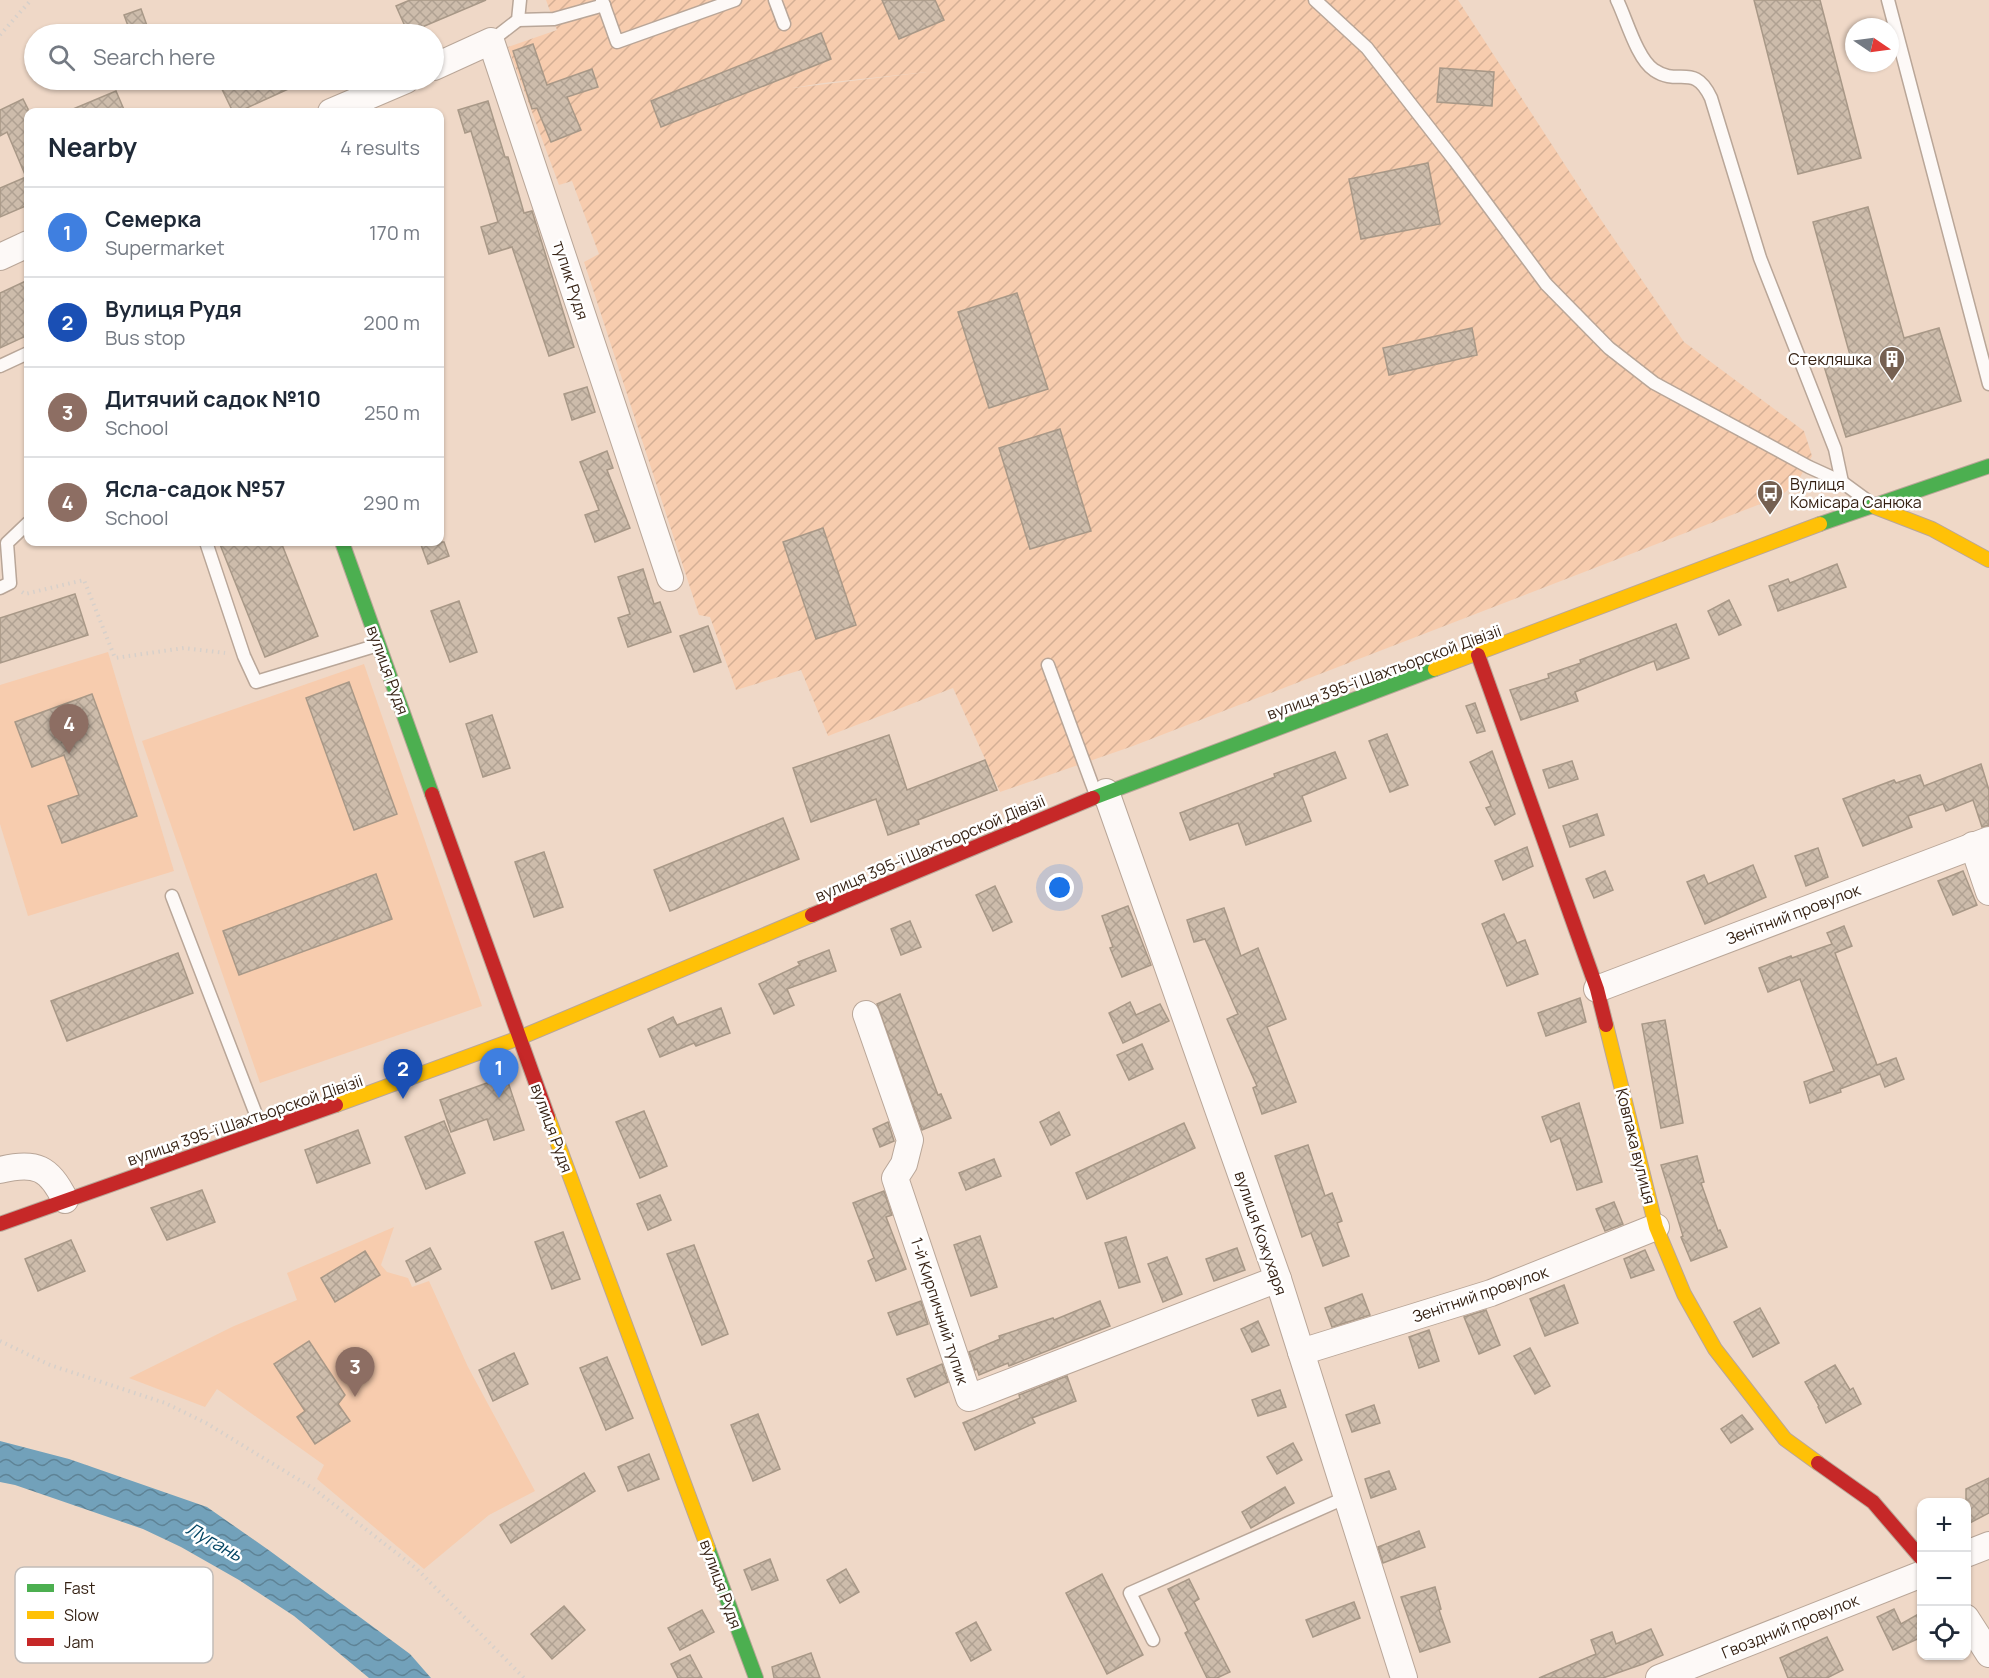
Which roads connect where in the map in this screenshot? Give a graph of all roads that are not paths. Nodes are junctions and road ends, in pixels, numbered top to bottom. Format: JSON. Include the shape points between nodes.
{"nodes":[{"id":1,"x":520,"y":0,"type":"edge"},
{"id":2,"x":735,"y":0,"type":"edge"},
{"id":3,"x":775,"y":0,"type":"edge"},
{"id":4,"x":1315,"y":0,"type":"edge"},
{"id":5,"x":1617,"y":0,"type":"edge"},
{"id":6,"x":1888,"y":0,"type":"edge"},
{"id":7,"x":603,"y":2,"type":"edge"},
{"id":8,"x":518,"y":20,"type":"junction"},
{"id":9,"x":784,"y":24,"type":"dead end"},
{"id":10,"x":491,"y":42,"type":"junction"},
{"id":11,"x":444,"y":63,"type":"edge"},
{"id":12,"x":383,"y":90,"type":"edge"},
{"id":13,"x":340,"y":108,"type":"edge"},
{"id":14,"x":24,"y":246,"type":"edge"},
{"id":15,"x":0,"y":257,"type":"edge"},
{"id":16,"x":24,"y":355,"type":"edge"},
{"id":17,"x":0,"y":366,"type":"edge"},
{"id":18,"x":1989,"y":384,"type":"edge"},
{"id":19,"x":1989,"y":466,"type":"edge"},
{"id":20,"x":1842,"y":482,"type":"junction"},
{"id":21,"x":1875,"y":507,"type":"junction"},
{"id":22,"x":24,"y":527,"type":"edge"},
{"id":23,"x":208,"y":546,"type":"edge"},
{"id":24,"x":343,"y":546,"type":"edge"},
{"id":25,"x":1989,"y":560,"type":"edge"},
{"id":26,"x":670,"y":578,"type":"dead end"},
{"id":27,"x":5,"y":586,"type":"edge"},
{"id":28,"x":379,"y":645,"type":"junction"},
{"id":29,"x":1478,"y":655,"type":"junction"},
{"id":30,"x":1048,"y":665,"type":"dead end"},
{"id":31,"x":1102,"y":794,"type":"junction"},
{"id":32,"x":1981,"y":842,"type":"edge"},
{"id":33,"x":1989,"y":892,"type":"edge"},
{"id":34,"x":172,"y":896,"type":"dead end"},
{"id":35,"x":1597,"y":989,"type":"junction"},
{"id":36,"x":866,"y":1014,"type":"dead end"},
{"id":37,"x":519,"y":1038,"type":"junction"},
{"id":38,"x":262,"y":1131,"type":"junction"},
{"id":39,"x":0,"y":1170,"type":"edge"},
{"id":40,"x":65,"y":1200,"type":"junction"},
{"id":41,"x":0,"y":1224,"type":"edge"},
{"id":42,"x":1656,"y":1227,"type":"junction"},
{"id":43,"x":1278,"y":1279,"type":"junction"},
{"id":44,"x":1301,"y":1352,"type":"junction"},
{"id":45,"x":1347,"y":1497,"type":"junction"},
{"id":46,"x":1989,"y":1545,"type":"edge"},
{"id":47,"x":1971,"y":1552,"type":"edge"},
{"id":48,"x":1917,"y":1553,"type":"edge"},
{"id":49,"x":1917,"y":1576,"type":"edge"},
{"id":50,"x":1971,"y":1626,"type":"edge"},
{"id":51,"x":1153,"y":1640,"type":"dead end"},
{"id":52,"x":1989,"y":1654,"type":"edge"},
{"id":53,"x":756,"y":1678,"type":"edge"},
{"id":54,"x":1404,"y":1678,"type":"edge"},
{"id":55,"x":1659,"y":1678,"type":"edge"}],
"edges":[{"from":1,"to":8,"type":"lane"},
{"from":2,"to":7,"type":"lane","via":[[617,42]]},
{"from":3,"to":9,"type":"lane"},
{"from":4,"to":20,"type":"lane","via":[[1367,48],[1546,284],[1609,348],[1654,383]]},
{"from":5,"to":20,"type":"lane","via":[[1643,58],[1654,70],[1674,77],[1691,76],[1708,91],[1760,258],[1835,449]]},
{"from":6,"to":18,"type":"lane"},
{"from":7,"to":8,"type":"lane","via":[[554,19]]},
{"from":8,"to":10,"type":"lane"},
{"from":10,"to":11,"type":"street"},
{"from":10,"to":26,"type":"street","name":"тупик Рудя"},
{"from":12,"to":13,"type":"street"},
{"from":14,"to":15,"type":"street"},
{"from":16,"to":17,"type":"lane"},
{"from":19,"to":21,"type":"street","name":"вулиця 395-ї Шахтьорской Дівізіі"},
{"from":20,"to":21,"type":"lane"},
{"from":21,"to":25,"type":"street","via":[[1932,529]]},
{"from":21,"to":29,"type":"street","name":"вулиця 395-ї Шахтьорской Дівізіі"},
{"from":22,"to":27,"type":"lane","via":[[8,543]]},
{"from":23,"to":28,"type":"lane","via":[[256,682]]},
{"from":24,"to":28,"type":"street","name":"вулиця Рудя"},
{"from":28,"to":37,"type":"street","name":"вулиця Рудя"},
{"from":29,"to":31,"type":"street","name":"вулиця 395-ї Шахтьорской Дівізіі"},
{"from":29,"to":35,"type":"street","name":"Ковпака вулиця"},
{"from":30,"to":31,"type":"lane"},
{"from":31,"to":37,"type":"street","name":"вулиця 395-ї Шахтьорской Дівізіі"},
{"from":31,"to":43,"type":"street","name":"вулиця Кожухаря"},
{"from":32,"to":33,"type":"street"},
{"from":32,"to":35,"type":"street","name":"Зенітний провулок"},
{"from":34,"to":38,"type":"lane"},
{"from":35,"to":42,"type":"street","name":"Ковпака вулиця"},
{"from":36,"to":43,"type":"street","name":"1-й Кирпичний тупик","via":[[910,1140],[904,1164],[895,1178],[969,1398]]},
{"from":37,"to":38,"type":"street","name":"вулиця 395-ї Шахтьорской Дівізіі"},
{"from":37,"to":53,"type":"street","name":"вулиця Рудя"},
{"from":38,"to":40,"type":"street","name":"вулиця 395-ї Шахтьорской Дівізіі"},
{"from":39,"to":40,"type":"street","via":[[42,1170],[56,1180]]},
{"from":40,"to":41,"type":"street","name":"вулиця 395-ї Шахтьорской Дівізіі"},
{"from":42,"to":44,"type":"street","name":"Зенітний провулок","via":[[1491,1293]]},
{"from":42,"to":48,"type":"street","name":"Ковпака вулиця","via":[[1684,1294],[1714,1349],[1785,1439],[1873,1502]]},
{"from":43,"to":44,"type":"street","name":"вулиця Кожухаря"},
{"from":44,"to":45,"type":"street","name":"вулиця Кожухаря"},
{"from":45,"to":51,"type":"lane","via":[[1130,1593]]},
{"from":45,"to":54,"type":"street","name":"вулиця Кожухаря"},
{"from":46,"to":47,"type":"street"},
{"from":49,"to":55,"type":"street","name":"Гвоздний провулок"},
{"from":50,"to":52,"type":"street"}]}
